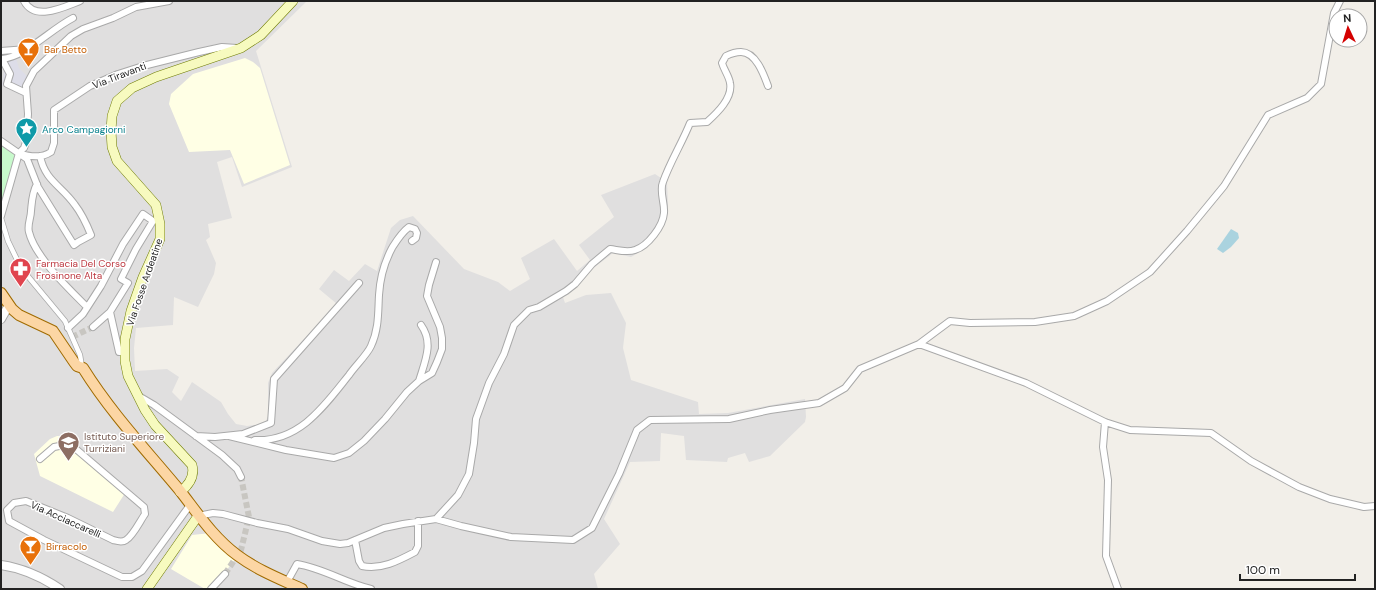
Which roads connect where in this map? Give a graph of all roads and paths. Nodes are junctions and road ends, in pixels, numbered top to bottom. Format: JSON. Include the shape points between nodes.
{"nodes":[{"id":1,"x":24,"y":1,"type":"edge"},
{"id":2,"x":80,"y":1,"type":"edge"},
{"id":3,"x":169,"y":1,"type":"edge"},
{"id":4,"x":293,"y":1,"type":"edge"},
{"id":5,"x":1340,"y":1,"type":"edge"},
{"id":6,"x":134,"y":4,"type":"edge"},
{"id":7,"x":73,"y":18,"type":"dead end"},
{"id":8,"x":242,"y":48,"type":"junction"},
{"id":9,"x":27,"y":49,"type":"junction"},
{"id":10,"x":1,"y":51,"type":"edge"},
{"id":11,"x":768,"y":86,"type":"dead end"},
{"id":12,"x":26,"y":93,"type":"junction"},
{"id":13,"x":1,"y":141,"type":"edge"},
{"id":14,"x":19,"y":153,"type":"junction"},
{"id":15,"x":40,"y":156,"type":"junction"},
{"id":16,"x":37,"y":184,"type":"junction"},
{"id":17,"x":1,"y":217,"type":"edge"},
{"id":18,"x":412,"y":241,"type":"dead end"},
{"id":19,"x":436,"y":262,"type":"dead end"},
{"id":20,"x":359,"y":283,"type":"dead end"},
{"id":21,"x":1,"y":293,"type":"edge"},
{"id":22,"x":9,"y":305,"type":"junction"},
{"id":23,"x":87,"y":307,"type":"junction"},
{"id":24,"x":110,"y":312,"type":"junction"},
{"id":25,"x":1,"y":319,"type":"edge"},
{"id":26,"x":421,"y":325,"type":"dead end"},
{"id":27,"x":93,"y":327,"type":"tunnel mouth"},
{"id":28,"x":68,"y":328,"type":"junction"},
{"id":29,"x":919,"y":344,"type":"junction"},
{"id":30,"x":124,"y":352,"type":"junction"},
{"id":31,"x":83,"y":368,"type":"junction"},
{"id":32,"x":419,"y":381,"type":"junction"},
{"id":33,"x":137,"y":395,"type":"junction"},
{"id":34,"x":1106,"y":422,"type":"junction"},
{"id":35,"x":196,"y":436,"type":"junction"},
{"id":36,"x":229,"y":436,"type":"junction"},
{"id":37,"x":244,"y":439,"type":"junction"},
{"id":38,"x":40,"y":460,"type":"dead end"},
{"id":39,"x":242,"y":477,"type":"tunnel mouth"},
{"id":40,"x":180,"y":492,"type":"junction"},
{"id":41,"x":190,"y":505,"type":"junction"},
{"id":42,"x":1375,"y":506,"type":"edge"},
{"id":43,"x":4,"y":509,"type":"edge"},
{"id":44,"x":198,"y":516,"type":"junction"},
{"id":45,"x":436,"y":519,"type":"junction"},
{"id":46,"x":418,"y":521,"type":"junction"},
{"id":47,"x":355,"y":540,"type":"junction"},
{"id":48,"x":1,"y":565,"type":"edge"},
{"id":49,"x":225,"y":574,"type":"tunnel mouth"},
{"id":50,"x":287,"y":582,"type":"junction"},
{"id":51,"x":354,"y":587,"type":"edge"},
{"id":52,"x":60,"y":589,"type":"edge"},
{"id":53,"x":146,"y":589,"type":"edge"},
{"id":54,"x":211,"y":589,"type":"edge"},
{"id":55,"x":302,"y":589,"type":"edge"},
{"id":56,"x":371,"y":589,"type":"edge"},
{"id":57,"x":1118,"y":589,"type":"edge"}],
"edges":[{"from":1,"to":2,"type":"street","via":[[31,9],[43,12]]},
{"from":3,"to":6,"type":"street"},
{"from":4,"to":8,"type":"main road","name":"Via Fosse Ardeatine","via":[[261,35]]},
{"from":5,"to":29,"type":"street","via":[[1334,13],[1321,84],[1307,98],[1268,115],[1224,186],[1150,272],[1107,301],[1074,316],[1035,322],[950,321]]},
{"from":6,"to":12,"type":"street","via":[[112,18],[71,36],[34,71],[26,86]]},
{"from":7,"to":9,"type":"street"},
{"from":8,"to":15,"type":"street","name":"Via Tiravanti","via":[[222,47],[178,56],[131,69],[90,86],[54,110],[54,142],[51,152]]},
{"from":8,"to":30,"type":"main road","name":"Via Fosse Ardeatine","via":[[156,77],[132,88],[117,101],[112,116],[112,147],[117,161],[156,205],[160,224],[160,239],[143,277],[132,311]]},
{"from":9,"to":10,"type":"street"},
{"from":9,"to":12,"type":"street","via":[[8,59],[2,59],[10,74],[7,84]]},
{"from":11,"to":45,"type":"street","via":[[758,65],[749,54],[742,52],[726,56],[722,62],[731,85],[730,92],[726,101],[707,122],[690,123],[662,184],[664,212],[656,231],[642,247],[634,251],[610,249],[592,264],[575,284],[544,305],[529,310],[514,325],[476,419],[469,474],[458,495]]},
{"from":12,"to":14,"type":"street","via":[[26,142]]},
{"from":13,"to":14,"type":"street"},
{"from":14,"to":15,"type":"street"},
{"from":14,"to":16,"type":"street","via":[[27,159]]},
{"from":14,"to":17,"type":"street"},
{"from":15,"to":16,"type":"street","via":[[46,174],[75,204],[91,235],[74,245]]},
{"from":16,"to":23,"type":"street","via":[[33,191],[28,224],[34,247]]},
{"from":17,"to":28,"type":"street","via":[[8,241],[21,268]]},
{"from":18,"to":37,"type":"street","via":[[417,233],[409,227],[402,232],[387,257],[382,272],[378,321],[371,346],[325,405],[298,429],[261,440]]},
{"from":19,"to":32,"type":"street","via":[[428,296],[440,327],[442,349],[432,373]]},
{"from":20,"to":36,"type":"street","via":[[274,379],[271,423],[243,434]]},
{"from":21,"to":22,"type":"main road"},
{"from":22,"to":25,"type":"street"},
{"from":22,"to":31,"type":"main road","via":[[19,315],[53,331],[77,366]]},
{"from":23,"to":24,"type":"street","via":[[142,214],[153,221],[121,279],[128,283]]},
{"from":23,"to":28,"type":"street","via":[[80,318]]},
{"from":24,"to":27,"type":"street"},
{"from":24,"to":30,"type":"street","via":[[119,352]]},
{"from":26,"to":32,"type":"street","via":[[428,340],[428,349]]},
{"from":28,"to":31,"type":"street"},
{"from":29,"to":34,"type":"street","via":[[1026,383]]},
{"from":29,"to":45,"type":"street","via":[[860,369],[845,388],[819,403],[729,419],[650,420],[637,430],[619,474],[592,528],[573,540],[512,537]]},
{"from":30,"to":33,"type":"main road","name":"Via Fosse Ardeatine","via":[[128,376]]},
{"from":31,"to":40,"type":"main road","via":[[117,417]]},
{"from":32,"to":37,"type":"street","via":[[364,441],[349,453],[334,458],[286,450]]},
{"from":33,"to":35,"type":"street"},
{"from":33,"to":40,"type":"main road","name":"Via Fosse Ardeatine","via":[[155,425],[192,465],[192,475]]},
{"from":34,"to":42,"type":"street","via":[[1130,430],[1211,433],[1299,488],[1330,499]]},
{"from":34,"to":57,"type":"street","via":[[1103,447],[1108,480],[1106,556]]},
{"from":35,"to":36,"type":"street"},
{"from":35,"to":39,"type":"street","via":[[230,461]]},
{"from":36,"to":37,"type":"street"},
{"from":38,"to":43,"type":"street","name":"Via Acciaccarelli","via":[[54,447],[70,444],[144,507],[145,514],[126,540],[120,542],[26,501],[14,503]]},
{"from":40,"to":41,"type":"main road"},
{"from":41,"to":43,"type":"street","name":"Via Acciaccarelli","via":[[142,571],[132,577],[122,578],[9,521]]},
{"from":41,"to":44,"type":"main road"},
{"from":44,"to":47,"type":"street","via":[[223,514],[288,528],[331,543],[340,544]]},
{"from":44,"to":50,"type":"main road","via":[[246,562]]},
{"from":44,"to":53,"type":"main road"},
{"from":45,"to":46,"type":"street"},
{"from":46,"to":47,"type":"street","via":[[384,528]]},
{"from":46,"to":47,"type":"street","via":[[418,546],[415,552],[383,566],[362,566],[358,561]]},
{"from":48,"to":52,"type":"street","via":[[33,574]]},
{"from":49,"to":54,"type":"street"},
{"from":50,"to":51,"type":"street","via":[[297,564],[313,567]]},
{"from":50,"to":55,"type":"main road"},
{"from":51,"to":56,"type":"street"}]}
